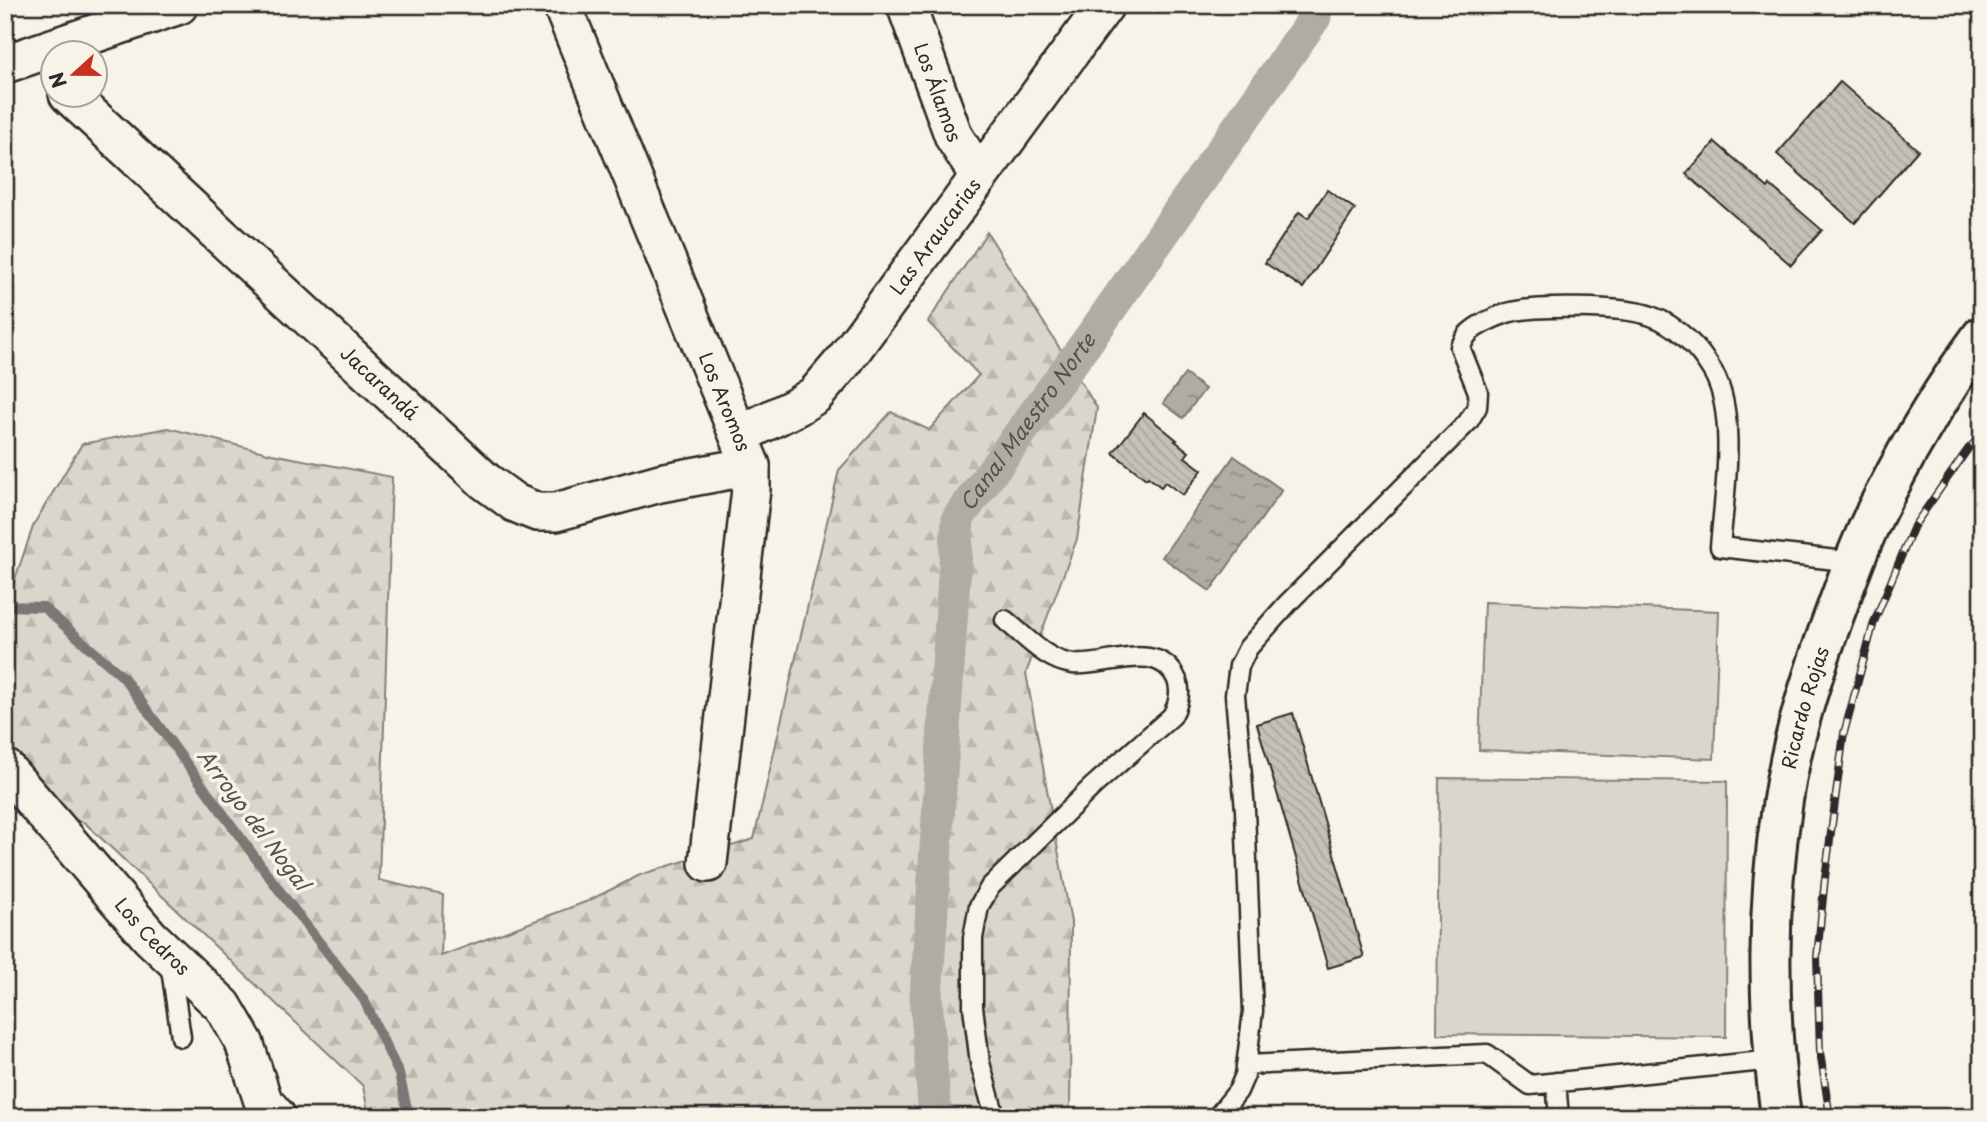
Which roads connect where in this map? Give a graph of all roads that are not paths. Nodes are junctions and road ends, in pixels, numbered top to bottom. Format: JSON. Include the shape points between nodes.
{"nodes":[{"id":1,"x":179,"y":5,"type":"edge"},
{"id":2,"x":562,"y":5,"type":"edge"},
{"id":3,"x":906,"y":5,"type":"edge"},
{"id":4,"x":1105,"y":5,"type":"edge"},
{"id":5,"x":32,"y":65,"type":"edge"},
{"id":6,"x":83,"y":108,"type":"edge"},
{"id":7,"x":979,"y":176,"type":"junction"},
{"id":8,"x":1982,"y":336,"type":"edge"},
{"id":9,"x":745,"y":451,"type":"junction"},
{"id":10,"x":1854,"y":562,"type":"junction"},
{"id":11,"x":1005,"y":620,"type":"dead end"},
{"id":12,"x":5,"y":768,"type":"edge"},
{"id":13,"x":708,"y":863,"type":"dead end"},
{"id":14,"x":169,"y":955,"type":"junction"},
{"id":15,"x":181,"y":1037,"type":"dead end"},
{"id":16,"x":1773,"y":1060,"type":"junction"},
{"id":17,"x":1246,"y":1066,"type":"junction"},
{"id":18,"x":1556,"y":1082,"type":"junction"},
{"id":19,"x":277,"y":1117,"type":"edge"},
{"id":20,"x":995,"y":1117,"type":"edge"},
{"id":21,"x":1217,"y":1117,"type":"edge"},
{"id":22,"x":1559,"y":1117,"type":"edge"},
{"id":23,"x":1781,"y":1117,"type":"edge"}],
"edges":[{"from":1,"to":5,"type":"street"},
{"from":2,"to":9,"type":"street","name":"Los Aromos"},
{"from":3,"to":7,"type":"street","name":"Los Álamos","via":[[954,137]]},
{"from":4,"to":7,"type":"street","name":"Las Araucarias"},
{"from":6,"to":9,"type":"street","name":"Jacarandá","via":[[485,481],[516,503],[537,512],[556,512]]},
{"from":7,"to":9,"type":"street","name":"Las Araucarias","via":[[844,362],[815,395]]},
{"from":8,"to":10,"type":"main road","name":"Ricardo Rojas","via":[[1884,495]]},
{"from":9,"to":13,"type":"street","name":"Los Aromos","via":[[751,489]]},
{"from":10,"to":16,"type":"main road","name":"Ricardo Rojas","via":[[1797,728],[1783,800],[1770,929]]},
{"from":10,"to":17,"type":"lane","via":[[1720,547],[1728,434],[1724,405],[1701,354],[1668,324],[1649,315],[1550,308],[1507,313],[1468,334],[1461,347],[1478,392],[1477,407],[1468,422],[1288,603],[1248,648],[1239,666],[1235,695],[1253,1011]]},
{"from":11,"to":20,"type":"lane","via":[[1049,656],[1073,664],[1139,657],[1161,662],[1176,678],[1180,697],[1172,716],[1092,787],[990,887],[979,905],[973,938],[973,1007]]},
{"from":12,"to":14,"type":"street","name":"Los Cedros"},
{"from":14,"to":15,"type":"lane"},
{"from":14,"to":19,"type":"street","name":"Los Cedros","via":[[223,1006],[244,1042],[263,1101]]},
{"from":16,"to":18,"type":"lane"},
{"from":16,"to":23,"type":"main road","name":"Ricardo Rojas"},
{"from":17,"to":18,"type":"lane","via":[[1487,1054],[1530,1085]]},
{"from":17,"to":21,"type":"lane","via":[[1238,1091]]},
{"from":18,"to":22,"type":"lane"}]}
